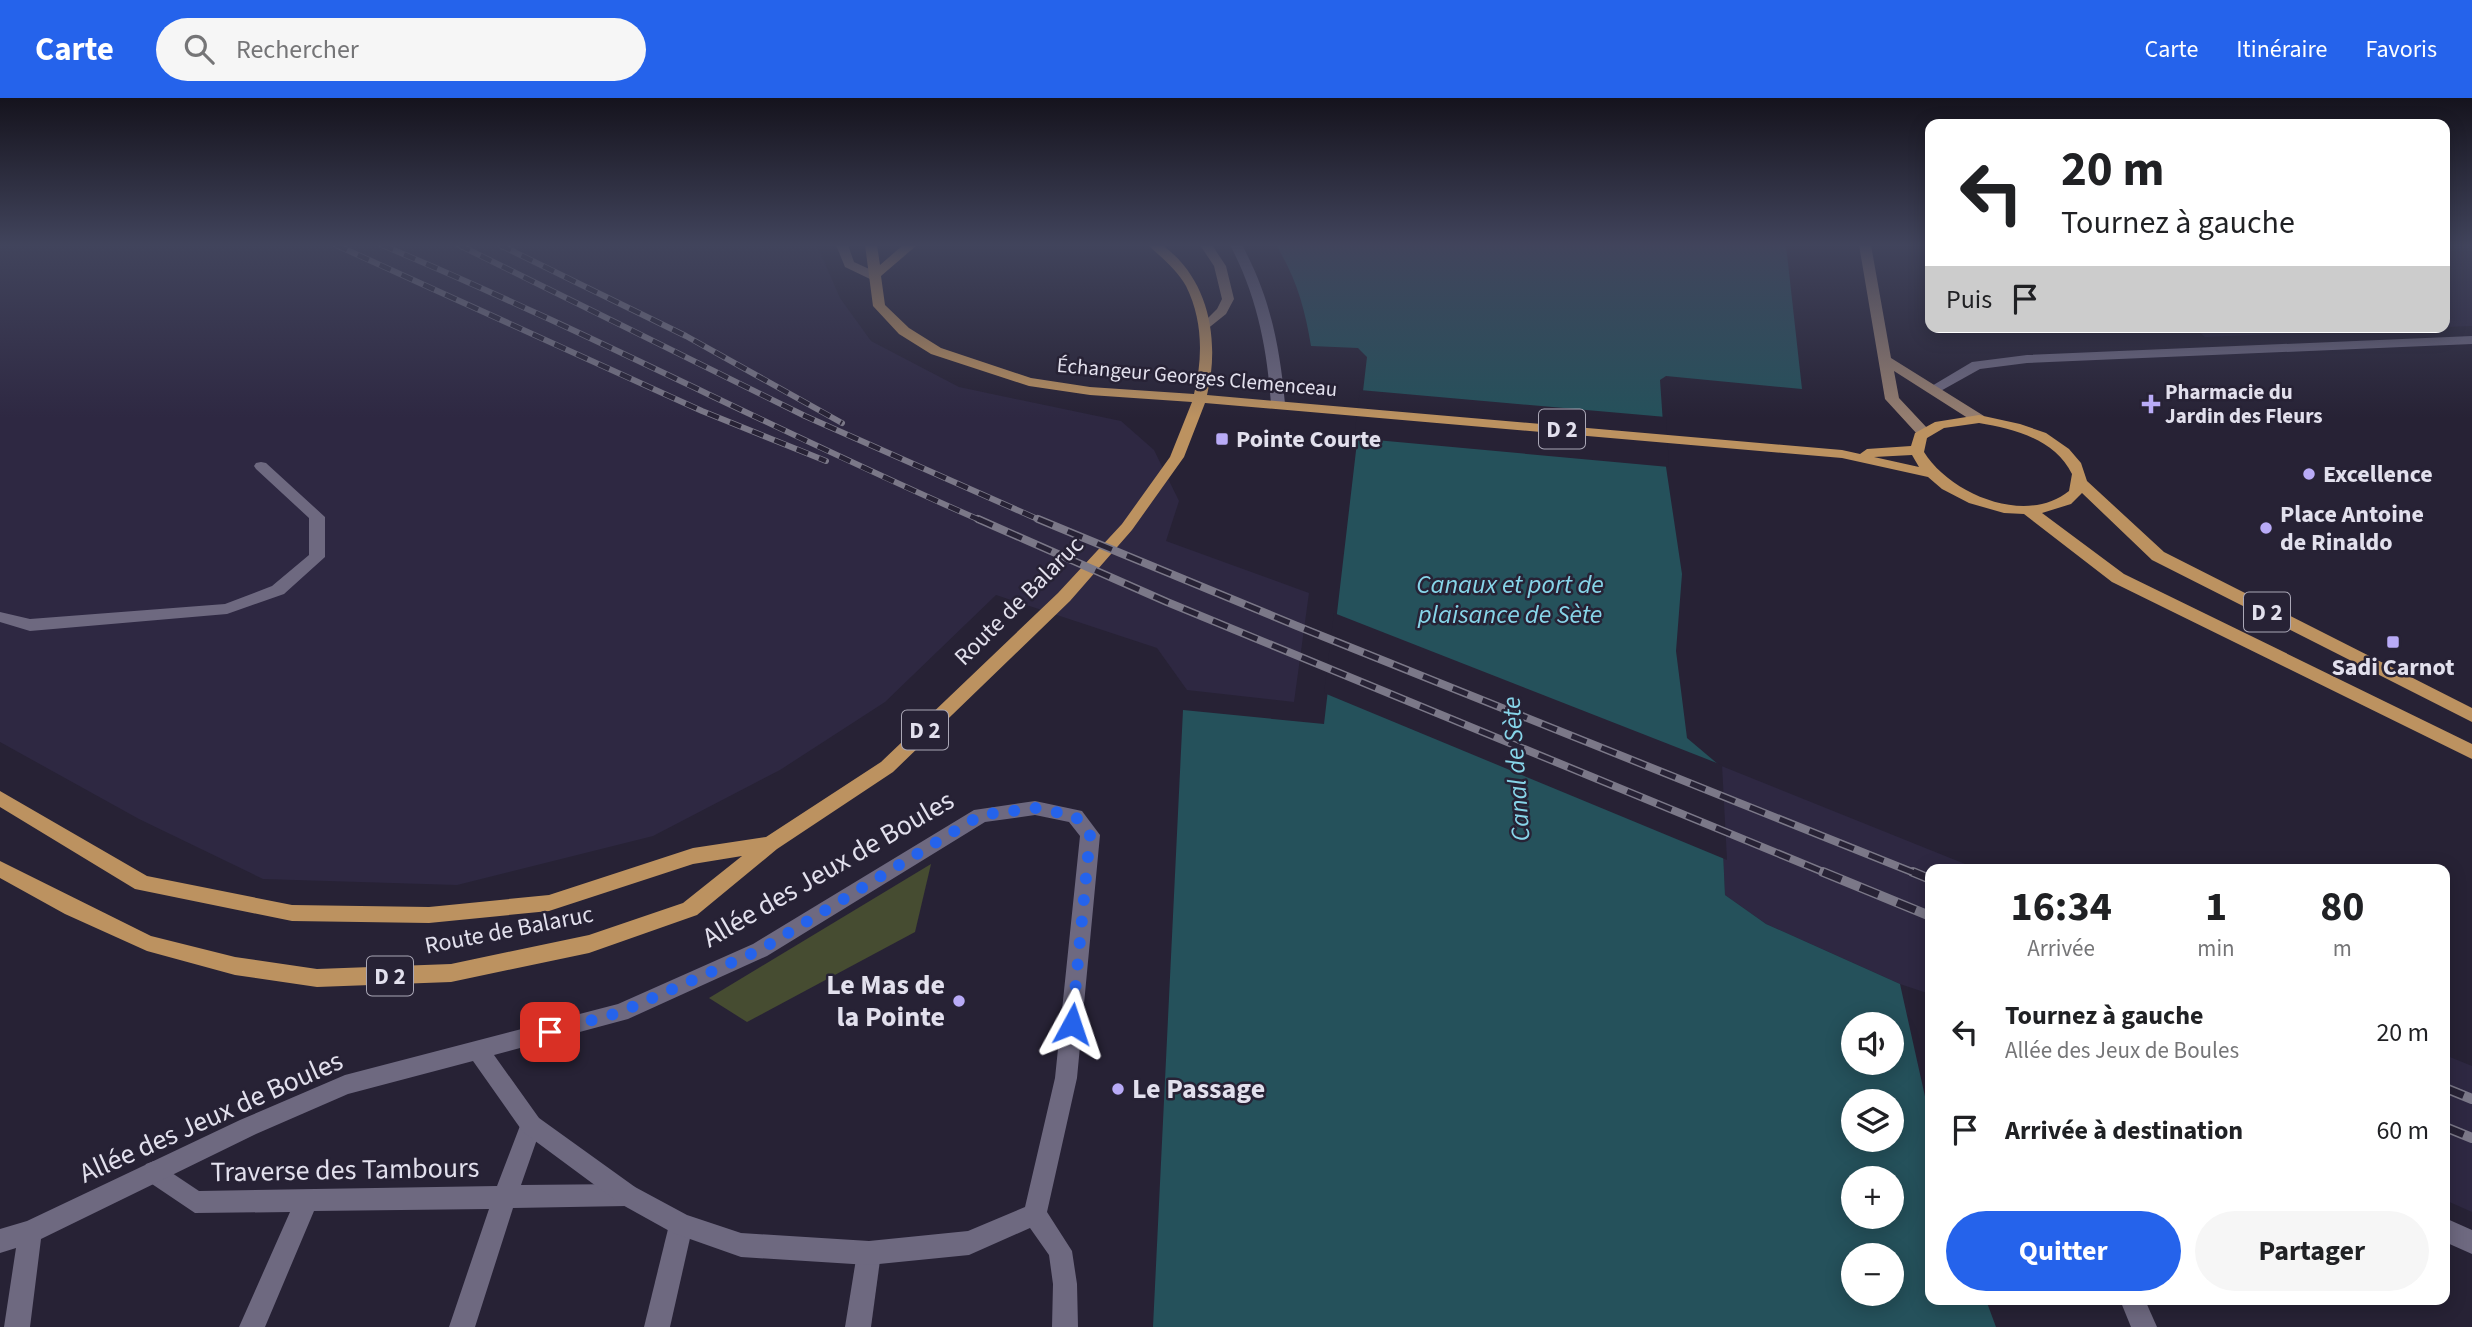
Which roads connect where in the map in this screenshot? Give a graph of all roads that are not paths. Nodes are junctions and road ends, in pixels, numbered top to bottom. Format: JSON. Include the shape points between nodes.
{"nodes":[{"id":1,"x":878,"y":302,"type":"edge"},
{"id":2,"x":1198,"y":302,"type":"edge"},
{"id":3,"x":1226,"y":302,"type":"edge"},
{"id":4,"x":1263,"y":302,"type":"edge"},
{"id":5,"x":1875,"y":302,"type":"edge"},
{"id":6,"x":1206,"y":326,"type":"junction"},
{"id":7,"x":2472,"y":340,"type":"edge"},
{"id":8,"x":1885,"y":360,"type":"junction"},
{"id":9,"x":1932,"y":390,"type":"junction"},
{"id":10,"x":1278,"y":404,"type":"junction"},
{"id":11,"x":1979,"y":419,"type":"junction"},
{"id":12,"x":1923,"y":432,"type":"junction"},
{"id":13,"x":1916,"y":450,"type":"junction"},
{"id":14,"x":1842,"y":454,"type":"junction"},
{"id":15,"x":261,"y":466,"type":"dead end"},
{"id":16,"x":1928,"y":473,"type":"junction"},
{"id":17,"x":2081,"y":483,"type":"junction"},
{"id":18,"x":2028,"y":510,"type":"junction"},
{"id":19,"x":0,"y":617,"type":"edge"},
{"id":20,"x":2472,"y":716,"type":"edge"},
{"id":21,"x":2472,"y":752,"type":"edge"},
{"id":22,"x":0,"y":798,"type":"edge"},
{"id":23,"x":771,"y":844,"type":"junction"},
{"id":24,"x":0,"y":869,"type":"edge"},
{"id":25,"x":479,"y":1051,"type":"junction"},
{"id":26,"x":531,"y":1125,"type":"junction"},
{"id":27,"x":154,"y":1172,"type":"junction"},
{"id":28,"x":627,"y":1195,"type":"junction"},
{"id":29,"x":505,"y":1197,"type":"junction"},
{"id":30,"x":307,"y":1201,"type":"junction"},
{"id":31,"x":1035,"y":1214,"type":"junction"},
{"id":32,"x":681,"y":1225,"type":"junction"},
{"id":33,"x":30,"y":1232,"type":"junction"},
{"id":34,"x":2450,"y":1232,"type":"edge"},
{"id":35,"x":0,"y":1241,"type":"edge"},
{"id":36,"x":2472,"y":1242,"type":"edge"},
{"id":37,"x":869,"y":1253,"type":"junction"},
{"id":38,"x":2134,"y":1305,"type":"edge"},
{"id":39,"x":17,"y":1327,"type":"edge"},
{"id":40,"x":252,"y":1327,"type":"edge"},
{"id":41,"x":462,"y":1327,"type":"edge"},
{"id":42,"x":657,"y":1327,"type":"edge"},
{"id":43,"x":858,"y":1327,"type":"edge"},
{"id":44,"x":1065,"y":1327,"type":"edge"},
{"id":45,"x":2144,"y":1327,"type":"edge"}],
"edges":[{"from":1,"to":10,"type":"main road","name":"Échangeur Georges Clemenceau","number":"D 2","via":[[904,331],[936,351],[1030,382],[1090,391]]},
{"from":2,"to":6,"type":"main road","number":"D 2"},
{"from":3,"to":6,"type":"street"},
{"from":4,"to":10,"type":"street"},
{"from":5,"to":8,"type":"street"},
{"from":6,"to":23,"type":"main road","name":"Route de Balaruc","number":"D 2","via":[[1206,372],[1195,416],[1177,457],[1127,527],[1064,597],[887,767]]},
{"from":7,"to":9,"type":"street","via":[[2026,359],[1977,365]]},
{"from":8,"to":9,"type":"street"},
{"from":8,"to":12,"type":"street","via":[[1892,399]]},
{"from":9,"to":11,"type":"street"},
{"from":10,"to":14,"type":"main road","name":"Échangeur Georges Clemenceau","number":"D 2"},
{"from":11,"to":12,"type":"main road","via":[[1937,424]]},
{"from":11,"to":17,"type":"main road","via":[[2028,431],[2050,442],[2073,462]]},
{"from":12,"to":13,"type":"main road"},
{"from":13,"to":14,"type":"main road","number":"D 2"},
{"from":13,"to":16,"type":"main road"},
{"from":14,"to":16,"type":"main road","number":"D 2"},
{"from":15,"to":19,"type":"street","via":[[317,517],[317,557],[278,590],[227,609],[30,625]]},
{"from":16,"to":18,"type":"main road","via":[[1978,502]]},
{"from":17,"to":18,"type":"main road","via":[[2066,503]]},
{"from":17,"to":20,"type":"main road","number":"D 2","via":[[2158,556]]},
{"from":18,"to":21,"type":"main road","number":"D 2","via":[[2118,578]]},
{"from":22,"to":23,"type":"main road","name":"Route de Balaruc","number":"D 2","via":[[142,883],[292,913],[429,915],[549,903],[693,856]]},
{"from":23,"to":24,"type":"main road","name":"Route de Balaruc","number":"D 2","via":[[690,909],[589,944],[451,973],[317,978],[235,966],[147,943]]},
{"from":25,"to":26,"type":"street"},
{"from":25,"to":27,"type":"street","name":"Allée des Jeux de Boules","via":[[345,1085]]},
{"from":25,"to":31,"type":"street","name":"Allée des Jeux de Boules","via":[[621,1012],[760,950],[981,815],[1035,808],[1075,816],[1090,835],[1068,1065]]},
{"from":26,"to":28,"type":"street"},
{"from":26,"to":29,"type":"street"},
{"from":27,"to":30,"type":"street","name":"Traverse des Tambours","via":[[195,1202]]},
{"from":27,"to":33,"type":"street","name":"Allée des Jeux de Boules"},
{"from":28,"to":29,"type":"street","name":"Traverse des Tambours"},
{"from":28,"to":32,"type":"street"},
{"from":29,"to":30,"type":"street","name":"Traverse des Tambours"},
{"from":29,"to":41,"type":"street"},
{"from":30,"to":40,"type":"street"},
{"from":31,"to":37,"type":"street","via":[[969,1243]]},
{"from":31,"to":44,"type":"street","via":[[1060,1251]]},
{"from":32,"to":37,"type":"street","via":[[741,1245]]},
{"from":32,"to":42,"type":"street"},
{"from":33,"to":35,"type":"street","name":"Allée des Jeux de Boules"},
{"from":33,"to":39,"type":"street"},
{"from":34,"to":36,"type":"street"},
{"from":37,"to":43,"type":"street"},
{"from":38,"to":45,"type":"street"}]}
